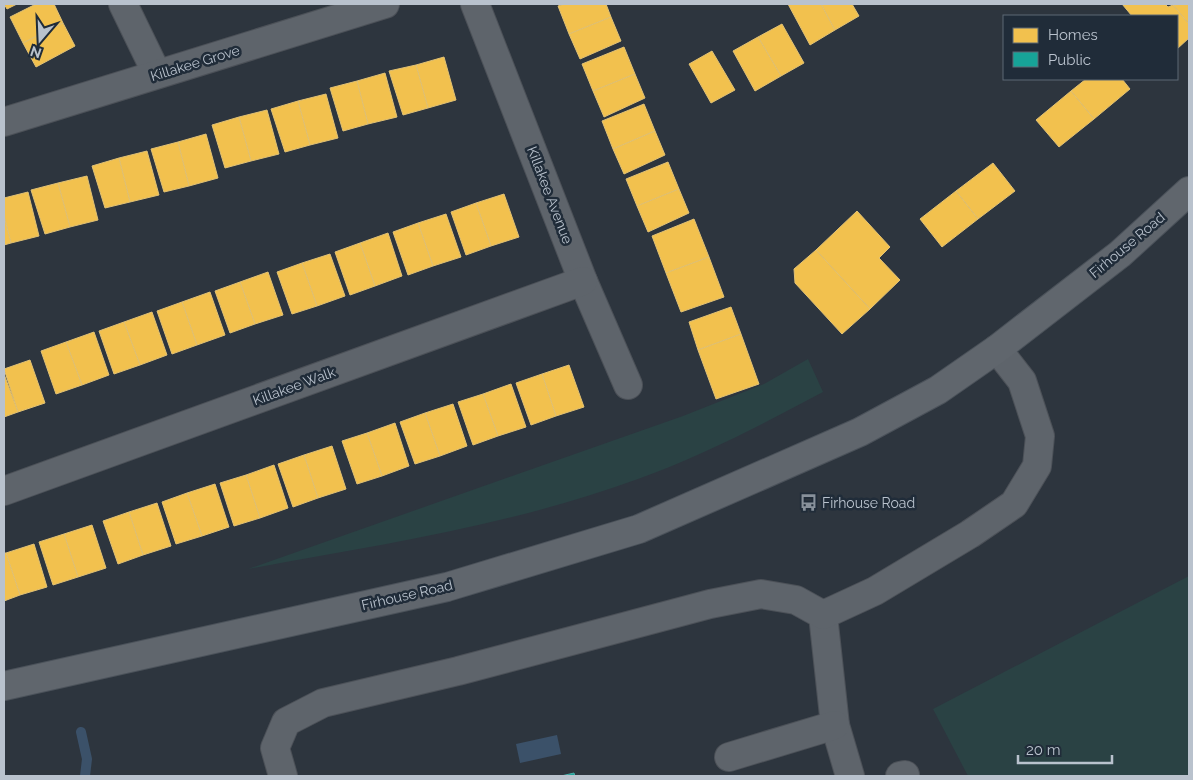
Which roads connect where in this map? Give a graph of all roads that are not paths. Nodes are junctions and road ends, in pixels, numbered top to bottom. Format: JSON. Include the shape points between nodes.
{"nodes":[{"id":1,"x":123,"y":4,"type":"edge"},
{"id":2,"x":385,"y":4,"type":"edge"},
{"id":3,"x":475,"y":4,"type":"edge"},
{"id":4,"x":157,"y":74,"type":"junction"},
{"id":5,"x":4,"y":122,"type":"edge"},
{"id":6,"x":1189,"y":191,"type":"edge"},
{"id":7,"x":583,"y":280,"type":"junction"},
{"id":8,"x":997,"y":349,"type":"junction"},
{"id":9,"x":628,"y":385,"type":"dead end"},
{"id":10,"x":4,"y":491,"type":"edge"},
{"id":11,"x":823,"y":615,"type":"junction"},
{"id":12,"x":4,"y":686,"type":"edge"},
{"id":13,"x":835,"y":724,"type":"junction"},
{"id":14,"x":729,"y":757,"type":"dead end"},
{"id":15,"x":283,"y":776,"type":"edge"},
{"id":16,"x":850,"y":776,"type":"edge"}],
"edges":[{"from":1,"to":4,"type":"street"},
{"from":2,"to":4,"type":"street","name":"Killakee Grove"},
{"from":3,"to":7,"type":"street","name":"Killakee Avenue"},
{"from":4,"to":5,"type":"street","name":"Killakee Grove"},
{"from":6,"to":8,"type":"main road","name":"Firhouse Road","via":[[1120,254]]},
{"from":7,"to":9,"type":"street","name":"Killakee Avenue"},
{"from":7,"to":10,"type":"street","name":"Killakee Walk"},
{"from":8,"to":11,"type":"street","via":[[1022,381],[1040,436],[1037,466],[1014,504],[875,591]]},
{"from":8,"to":12,"type":"main road","name":"Firhouse Road","via":[[938,390],[860,432],[639,529],[447,587]]},
{"from":11,"to":13,"type":"street"},
{"from":11,"to":15,"type":"street","via":[[796,600],[761,594],[710,604],[323,703],[286,722],[275,748]]},
{"from":13,"to":14,"type":"street"},
{"from":13,"to":16,"type":"street"}]}
